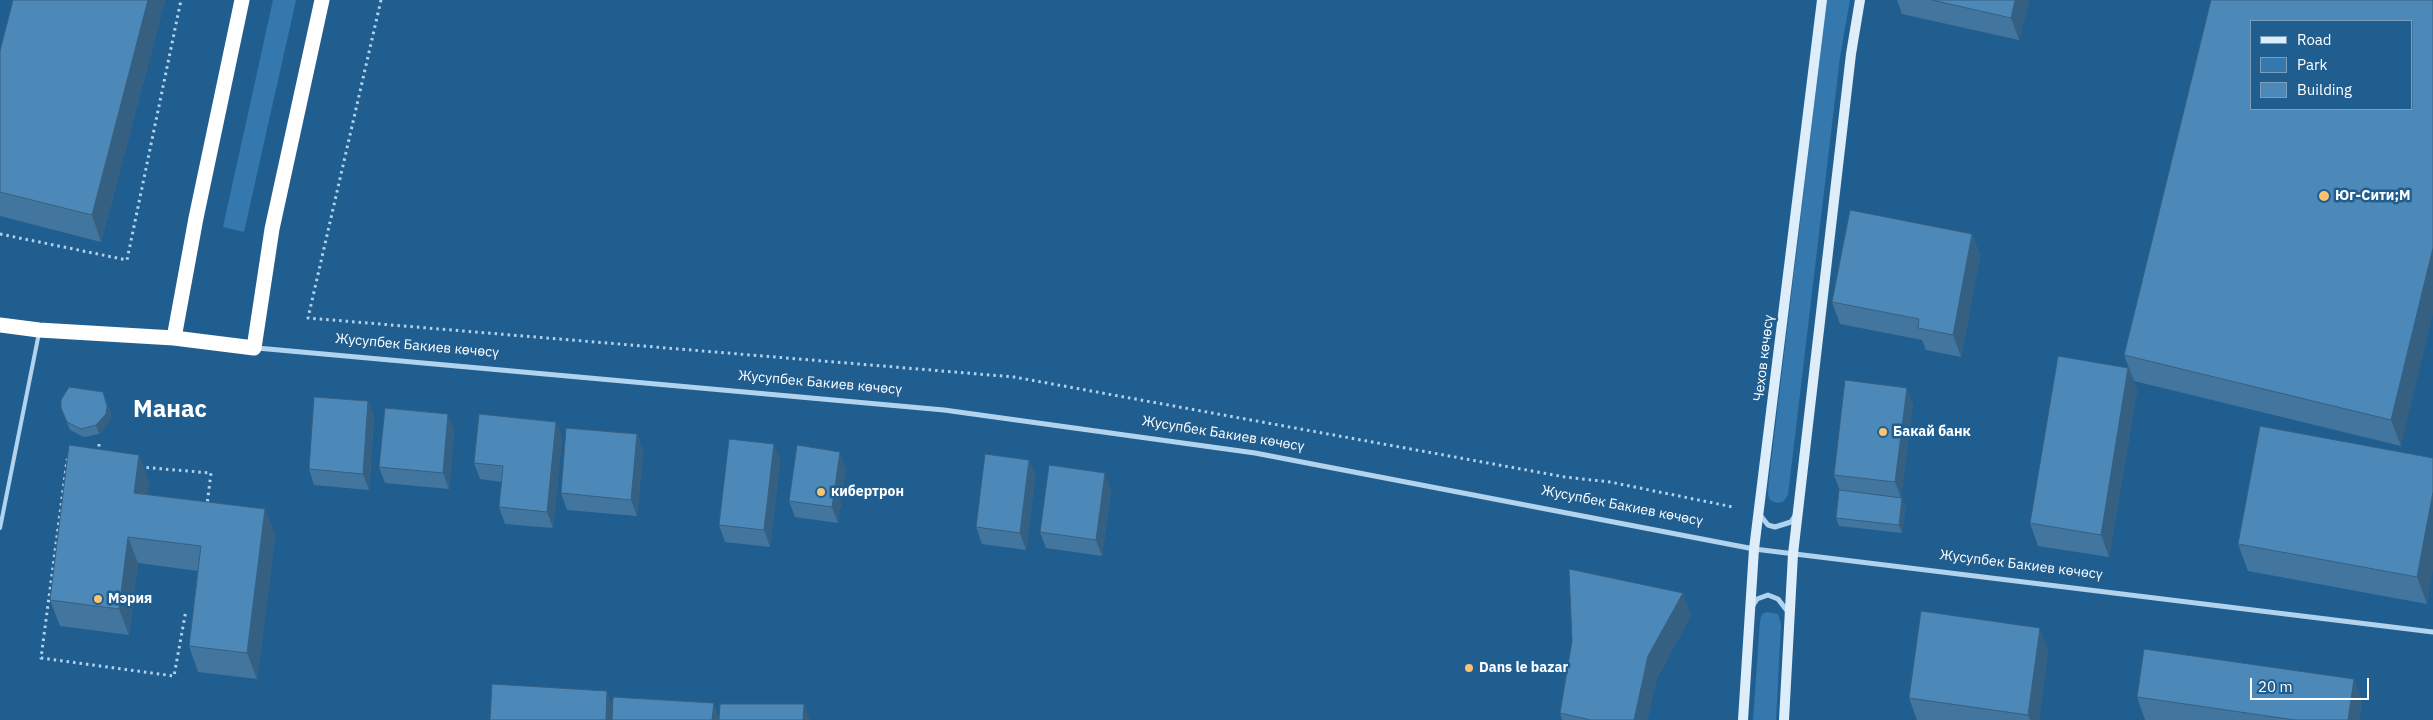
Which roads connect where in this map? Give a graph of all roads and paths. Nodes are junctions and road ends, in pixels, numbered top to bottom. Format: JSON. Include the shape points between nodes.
{"nodes":[{"id":1,"x":181,"y":0,"type":"edge"},
{"id":2,"x":242,"y":0,"type":"edge"},
{"id":3,"x":322,"y":0,"type":"edge"},
{"id":4,"x":381,"y":0,"type":"edge"},
{"id":5,"x":1822,"y":0,"type":"edge"},
{"id":6,"x":1860,"y":0,"type":"edge"},
{"id":7,"x":0,"y":234,"type":"edge"},
{"id":8,"x":0,"y":324,"type":"edge"},
{"id":9,"x":39,"y":330,"type":"junction"},
{"id":10,"x":174,"y":338,"type":"junction"},
{"id":11,"x":254,"y":348,"type":"junction"},
{"id":12,"x":99,"y":441,"type":"dead end"},
{"id":13,"x":99,"y":456,"type":"edge"},
{"id":14,"x":74,"y":461,"type":"edge"},
{"id":15,"x":136,"y":467,"type":"edge"},
{"id":16,"x":206,"y":511,"type":"edge"},
{"id":17,"x":1798,"y":512,"type":"junction"},
{"id":18,"x":1758,"y":513,"type":"junction"},
{"id":19,"x":0,"y":528,"type":"edge"},
{"id":20,"x":1754,"y":548,"type":"junction"},
{"id":21,"x":1793,"y":554,"type":"junction"},
{"id":22,"x":186,"y":610,"type":"dead end"},
{"id":23,"x":1750,"y":610,"type":"junction"},
{"id":24,"x":1790,"y":614,"type":"junction"},
{"id":25,"x":2433,"y":632,"type":"edge"},
{"id":26,"x":1743,"y":720,"type":"edge"},
{"id":27,"x":1784,"y":720,"type":"edge"}],
"edges":[{"from":1,"to":7,"type":"path","via":[[127,260]]},
{"from":2,"to":10,"type":"highway"},
{"from":3,"to":11,"type":"highway","via":[[272,229]]},
{"from":4,"to":18,"type":"path","via":[[308,318],[1014,377],[1555,475],[1610,482]]},
{"from":5,"to":18,"type":"street","name":"Чехов көчөсү"},
{"from":6,"to":17,"type":"street","via":[[1850,54]]},
{"from":8,"to":9,"type":"highway","name":"Жусупбек Бакиев көчөсү"},
{"from":9,"to":10,"type":"highway","name":"Жусупбек Бакиев көчөсү"},
{"from":9,"to":19,"type":"lane"},
{"from":10,"to":11,"type":"highway","name":"Жусупбек Бакиев көчөсү"},
{"from":11,"to":20,"type":"street","name":"Жусупбек Бакиев көчөсү","via":[[953,411],[1255,454]]},
{"from":12,"to":13,"type":"path"},
{"from":14,"to":22,"type":"path","via":[[66,460],[41,658],[174,676]]},
{"from":15,"to":16,"type":"path","via":[[211,473]]},
{"from":17,"to":18,"type":"street","via":[[1791,522],[1775,527],[1768,525]]},
{"from":17,"to":21,"type":"street"},
{"from":18,"to":20,"type":"street","name":"Чехов көчөсү"},
{"from":20,"to":21,"type":"street","name":"Жусупбек Бакиев көчөсү"},
{"from":20,"to":23,"type":"street","name":"Чехов көчөсү"},
{"from":21,"to":24,"type":"street"},
{"from":21,"to":25,"type":"street","name":"Жусупбек Бакиев көчөсү"},
{"from":23,"to":24,"type":"street","via":[[1757,599],[1768,595],[1778,599]]},
{"from":23,"to":26,"type":"street","name":"Чехов көчөсү"},
{"from":24,"to":27,"type":"street"}]}
